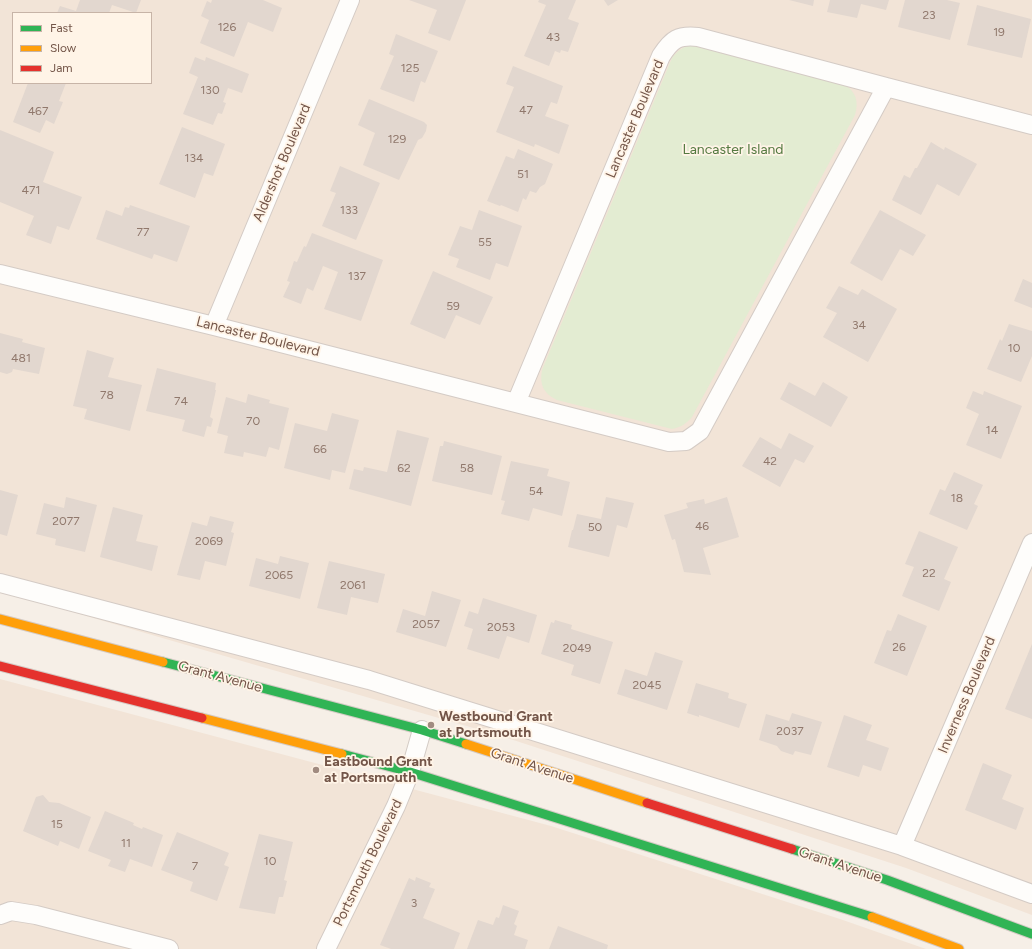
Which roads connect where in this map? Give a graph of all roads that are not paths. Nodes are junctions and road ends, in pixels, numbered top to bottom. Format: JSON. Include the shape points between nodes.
{"nodes":[{"id":1,"x":350,"y":0,"type":"edge"},
{"id":2,"x":886,"y":87,"type":"junction"},
{"id":3,"x":1032,"y":125,"type":"edge"},
{"id":4,"x":0,"y":274,"type":"edge"},
{"id":5,"x":214,"y":326,"type":"junction"},
{"id":6,"x":516,"y":403,"type":"junction"},
{"id":7,"x":1032,"y":543,"type":"edge"},
{"id":8,"x":1028,"y":567,"type":"edge"},
{"id":9,"x":0,"y":583,"type":"edge"},
{"id":10,"x":0,"y":619,"type":"edge"},
{"id":11,"x":0,"y":666,"type":"edge"},
{"id":12,"x":422,"y":730,"type":"junction"},
{"id":13,"x":410,"y":772,"type":"junction"},
{"id":14,"x":902,"y":846,"type":"junction"},
{"id":15,"x":1032,"y":894,"type":"edge"},
{"id":16,"x":0,"y":915,"type":"edge"},
{"id":17,"x":1032,"y":934,"type":"edge"},
{"id":18,"x":168,"y":949,"type":"edge"},
{"id":19,"x":326,"y":949,"type":"edge"},
{"id":20,"x":959,"y":949,"type":"edge"}],
"edges":[{"from":1,"to":5,"type":"street","name":"Aldershot Boulevard"},
{"from":2,"to":3,"type":"street","name":"Lancaster Boulevard"},
{"from":2,"to":6,"type":"street","name":"Lancaster Boulevard","via":[[700,431],[686,441],[669,442]]},
{"from":2,"to":6,"type":"street","name":"Lancaster Boulevard","via":[[698,37],[676,38],[661,56]]},
{"from":4,"to":5,"type":"street","name":"Lancaster Boulevard"},
{"from":5,"to":6,"type":"street","name":"Lancaster Boulevard"},
{"from":7,"to":8,"type":"street","name":"Inverness Boulevard"},
{"from":8,"to":14,"type":"street","name":"Inverness Boulevard"},
{"from":9,"to":14,"type":"street","via":[[369,680]]},
{"from":10,"to":12,"type":"main road","name":"Grant Avenue"},
{"from":11,"to":13,"type":"main road"},
{"from":12,"to":13,"type":"street","name":"Portsmouth Boulevard"},
{"from":12,"to":17,"type":"main road","name":"Grant Avenue","via":[[887,880]]},
{"from":13,"to":19,"type":"street","name":"Portsmouth Boulevard"},
{"from":13,"to":20,"type":"main road","via":[[880,919]]},
{"from":14,"to":15,"type":"street"},
{"from":16,"to":18,"type":"street","via":[[11,911],[36,915]]}]}
